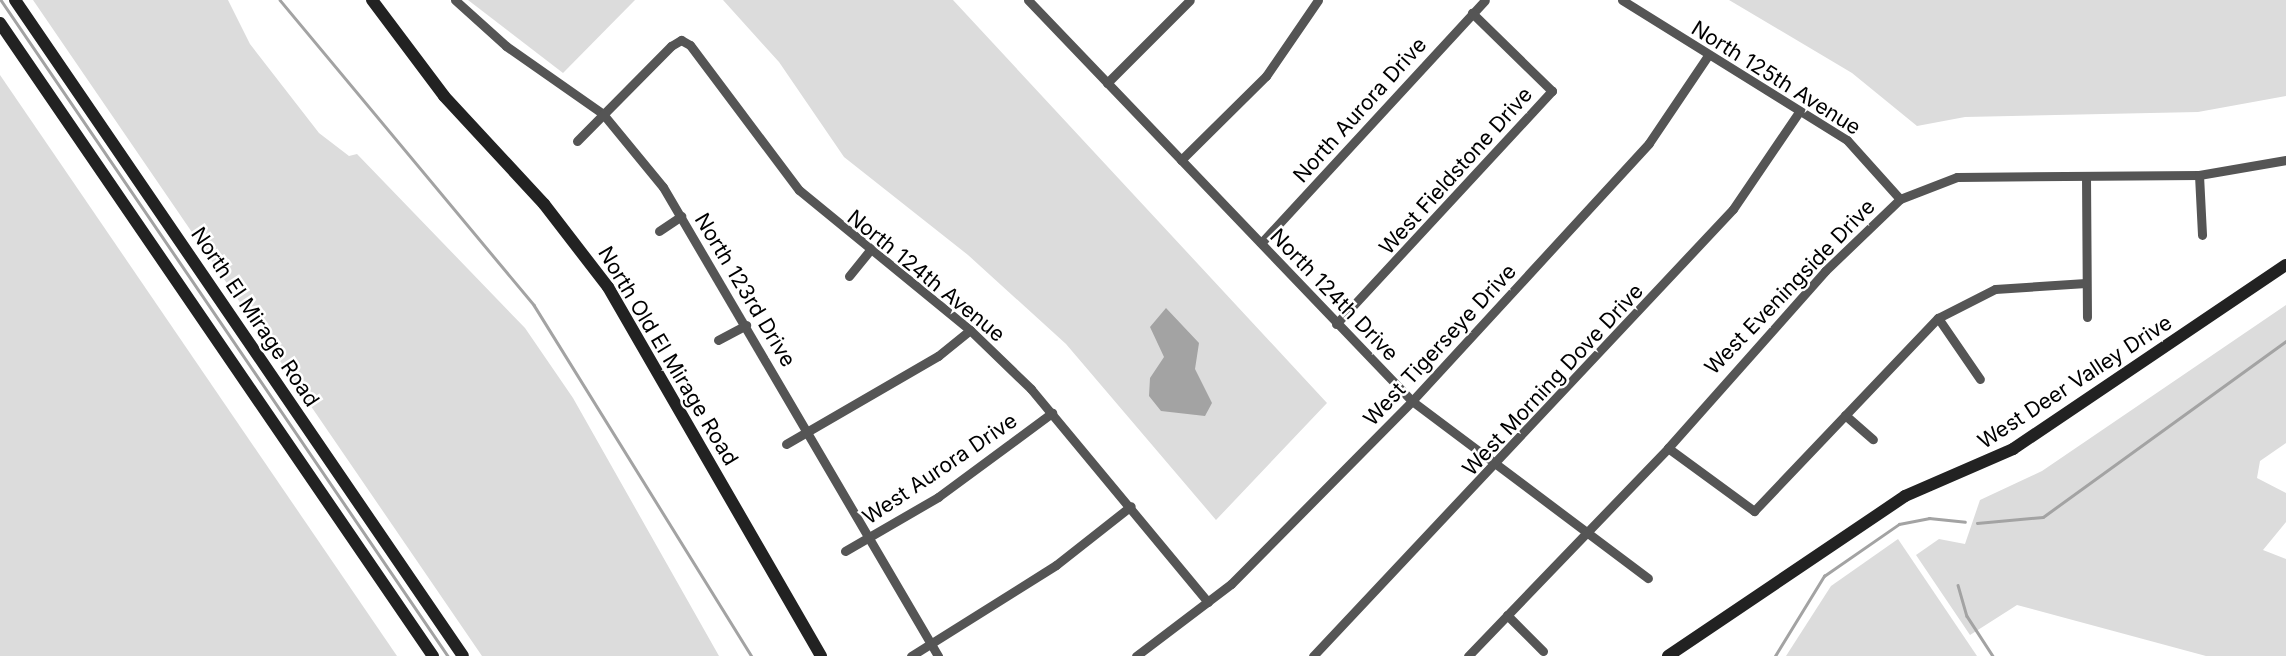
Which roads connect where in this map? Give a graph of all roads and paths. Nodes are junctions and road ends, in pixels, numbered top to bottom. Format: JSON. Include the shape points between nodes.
{"nodes":[{"id":1,"x":15,"y":0,"type":"edge"},
{"id":2,"x":372,"y":0,"type":"edge"},
{"id":3,"x":455,"y":0,"type":"edge"},
{"id":4,"x":1190,"y":0,"type":"edge"},
{"id":5,"x":1318,"y":0,"type":"edge"},
{"id":6,"x":1485,"y":0,"type":"edge"},
{"id":7,"x":1622,"y":0,"type":"edge"},
{"id":8,"x":1033,"y":2,"type":"edge"},
{"id":9,"x":1472,"y":13,"type":"junction"},
{"id":10,"x":0,"y":23,"type":"edge"},
{"id":11,"x":1707,"y":57,"type":"junction"},
{"id":12,"x":1107,"y":83,"type":"junction"},
{"id":13,"x":1798,"y":112,"type":"junction"},
{"id":14,"x":603,"y":114,"type":"junction"},
{"id":15,"x":578,"y":141,"type":"dead end"},
{"id":16,"x":1181,"y":160,"type":"junction"},
{"id":17,"x":2286,"y":160,"type":"edge"},
{"id":18,"x":2199,"y":175,"type":"junction"},
{"id":19,"x":2086,"y":176,"type":"junction"},
{"id":20,"x":1900,"y":199,"type":"junction"},
{"id":21,"x":681,"y":216,"type":"junction"},
{"id":22,"x":659,"y":232,"type":"dead end"},
{"id":23,"x":2202,"y":234,"type":"dead end"},
{"id":24,"x":1261,"y":243,"type":"junction"},
{"id":25,"x":869,"y":251,"type":"junction"},
{"id":26,"x":2286,"y":265,"type":"edge"},
{"id":27,"x":849,"y":276,"type":"dead end"},
{"id":28,"x":2086,"y":283,"type":"junction"},
{"id":29,"x":2087,"y":317,"type":"dead end"},
{"id":30,"x":1938,"y":318,"type":"junction"},
{"id":31,"x":1336,"y":324,"type":"junction"},
{"id":32,"x":746,"y":325,"type":"junction"},
{"id":33,"x":970,"y":330,"type":"junction"},
{"id":34,"x":718,"y":340,"type":"dead end"},
{"id":35,"x":1980,"y":379,"type":"dead end"},
{"id":36,"x":1412,"y":401,"type":"junction"},
{"id":37,"x":1052,"y":413,"type":"junction"},
{"id":38,"x":1845,"y":415,"type":"junction"},
{"id":39,"x":808,"y":431,"type":"junction"},
{"id":40,"x":1873,"y":439,"type":"dead end"},
{"id":41,"x":786,"y":444,"type":"dead end"},
{"id":42,"x":1668,"y":448,"type":"junction"},
{"id":43,"x":1498,"y":466,"type":"junction"},
{"id":44,"x":1131,"y":506,"type":"junction"},
{"id":45,"x":1586,"y":532,"type":"junction"},
{"id":46,"x":870,"y":537,"type":"junction"},
{"id":47,"x":845,"y":551,"type":"dead end"},
{"id":48,"x":1648,"y":578,"type":"dead end"},
{"id":49,"x":1208,"y":602,"type":"junction"},
{"id":50,"x":1507,"y":615,"type":"junction"},
{"id":51,"x":932,"y":645,"type":"junction"},
{"id":52,"x":1543,"y":651,"type":"dead end"},
{"id":53,"x":433,"y":656,"type":"edge"},
{"id":54,"x":463,"y":656,"type":"edge"},
{"id":55,"x":821,"y":656,"type":"edge"},
{"id":56,"x":911,"y":656,"type":"edge"},
{"id":57,"x":938,"y":656,"type":"edge"},
{"id":58,"x":1136,"y":656,"type":"edge"},
{"id":59,"x":1313,"y":656,"type":"edge"},
{"id":60,"x":1468,"y":656,"type":"edge"},
{"id":61,"x":1668,"y":656,"type":"edge"}],
"edges":[{"from":1,"to":54,"type":"main road","name":"North El Mirage Road"},
{"from":2,"to":55,"type":"main road","name":"North Old El Mirage Road","via":[[429,78],[544,204],[608,287]]},
{"from":3,"to":14,"type":"street","name":"North 123rd Drive","via":[[506,46]]},
{"from":4,"to":12,"type":"street"},
{"from":5,"to":16,"type":"street","via":[[1266,76]]},
{"from":6,"to":9,"type":"street","name":"North Aurora Drive"},
{"from":7,"to":11,"type":"street","name":"North 125th Avenue"},
{"from":8,"to":12,"type":"street","name":"North 124th Drive"},
{"from":9,"to":24,"type":"street","name":"North Aurora Drive"},
{"from":9,"to":31,"type":"street","name":"West Fieldstone Drive","via":[[1552,91]]},
{"from":10,"to":53,"type":"main road","name":"North El Mirage Road"},
{"from":11,"to":13,"type":"street","name":"North 125th Avenue"},
{"from":11,"to":36,"type":"street","name":"West Tigerseye Drive","via":[[1649,143]]},
{"from":12,"to":16,"type":"street","name":"North 124th Drive"},
{"from":13,"to":20,"type":"street","name":"North 125th Avenue","via":[[1847,140]]},
{"from":13,"to":43,"type":"street","name":"West Morning Dove Drive","via":[[1733,209]]},
{"from":14,"to":15,"type":"street"},
{"from":14,"to":21,"type":"street","name":"North 123rd Drive"},
{"from":14,"to":25,"type":"street","name":"North 124th Avenue","via":[[681,40],[716,74],[799,190]]},
{"from":16,"to":24,"type":"street","name":"North 124th Drive"},
{"from":17,"to":18,"type":"street","name":"West Eveningside Drive"},
{"from":18,"to":19,"type":"street","name":"West Eveningside Drive"},
{"from":18,"to":23,"type":"street"},
{"from":19,"to":20,"type":"street","name":"West Eveningside Drive","via":[[1957,177]]},
{"from":19,"to":28,"type":"street"},
{"from":20,"to":42,"type":"street","name":"West Eveningside Drive","via":[[1825,271]]},
{"from":21,"to":22,"type":"street"},
{"from":21,"to":32,"type":"street","name":"North 123rd Drive"},
{"from":24,"to":31,"type":"street","name":"North 124th Drive"},
{"from":25,"to":27,"type":"street"},
{"from":25,"to":33,"type":"street","name":"North 124th Avenue"},
{"from":26,"to":61,"type":"main road","name":"West Deer Valley Drive","via":[[2013,449],[1894,502]]},
{"from":28,"to":29,"type":"street"},
{"from":28,"to":30,"type":"street","via":[[1995,289]]},
{"from":30,"to":35,"type":"street"},
{"from":30,"to":38,"type":"street"},
{"from":31,"to":36,"type":"street","name":"North 124th Drive"},
{"from":32,"to":34,"type":"street"},
{"from":32,"to":39,"type":"street","name":"North 123rd Drive"},
{"from":33,"to":37,"type":"street","name":"North 124th Avenue"},
{"from":33,"to":39,"type":"street","via":[[939,356]]},
{"from":36,"to":43,"type":"street","name":"North 124th Drive"},
{"from":36,"to":49,"type":"street","name":"West Tigerseye Drive"},
{"from":37,"to":44,"type":"street","name":"North 124th Avenue"},
{"from":37,"to":46,"type":"street","name":"West Aurora Drive","via":[[965,479]]},
{"from":38,"to":40,"type":"street"},
{"from":38,"to":42,"type":"street","via":[[1754,512]]},
{"from":39,"to":41,"type":"street"},
{"from":39,"to":46,"type":"street","name":"North 123rd Drive"},
{"from":42,"to":45,"type":"street","name":"West Eveningside Drive"},
{"from":43,"to":45,"type":"street","name":"North 124th Drive"},
{"from":43,"to":59,"type":"street","name":"West Morning Dove Drive"},
{"from":44,"to":49,"type":"street","name":"North 124th Avenue"},
{"from":44,"to":51,"type":"street","via":[[1056,565]]},
{"from":45,"to":48,"type":"street","name":"North 124th Drive"},
{"from":45,"to":50,"type":"street","name":"West Eveningside Drive"},
{"from":46,"to":47,"type":"street","name":"West Aurora Drive"},
{"from":46,"to":51,"type":"street","name":"North 123rd Drive"},
{"from":49,"to":58,"type":"street","name":"West Tigerseye Drive"},
{"from":50,"to":52,"type":"street"},
{"from":50,"to":60,"type":"street","name":"West Eveningside Drive"},
{"from":51,"to":56,"type":"street"},
{"from":51,"to":57,"type":"street","name":"North 123rd Drive"}]}
